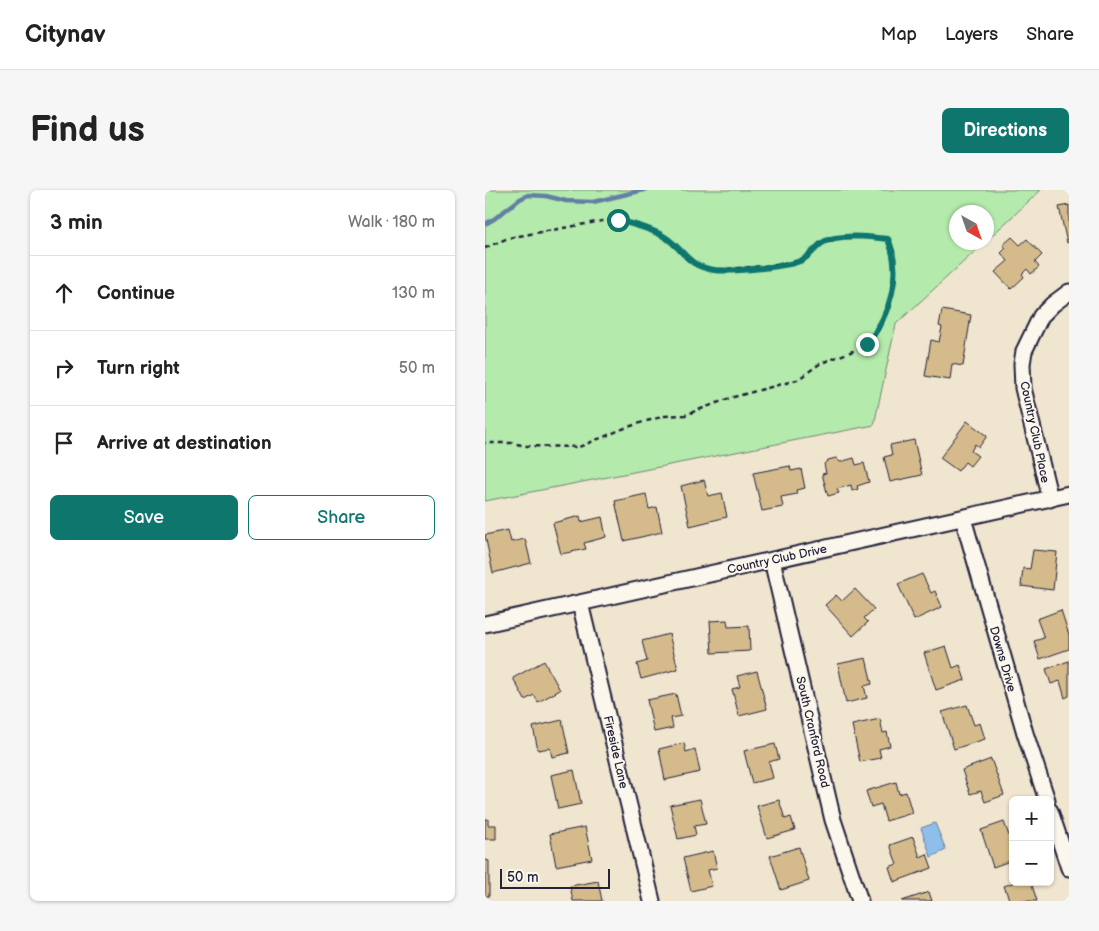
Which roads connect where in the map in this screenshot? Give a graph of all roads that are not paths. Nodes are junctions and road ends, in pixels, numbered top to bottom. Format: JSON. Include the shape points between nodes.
{"nodes":[{"id":1,"x":1069,"y":292,"type":"edge"},
{"id":2,"x":1069,"y":494,"type":"edge"},
{"id":3,"x":1050,"y":499,"type":"junction"},
{"id":4,"x":963,"y":518,"type":"junction"},
{"id":5,"x":772,"y":560,"type":"junction"},
{"id":6,"x":581,"y":603,"type":"junction"},
{"id":7,"x":485,"y":624,"type":"edge"},
{"id":8,"x":1046,"y":796,"type":"edge"},
{"id":9,"x":1054,"y":823,"type":"edge"},
{"id":10,"x":1069,"y":868,"type":"edge"},
{"id":11,"x":652,"y":901,"type":"edge"},
{"id":12,"x":860,"y":901,"type":"edge"}],
"edges":[{"from":1,"to":3,"type":"street","name":"Country Club Place","via":[[1041,316],[1024,351],[1022,364],[1023,388]]},
{"from":2,"to":3,"type":"street","name":"Country Club Drive"},
{"from":3,"to":4,"type":"street","name":"Country Club Drive"},
{"from":4,"to":5,"type":"street","name":"Country Club Drive"},
{"from":4,"to":8,"type":"street","name":"Downs Drive"},
{"from":5,"to":6,"type":"street","name":"Country Club Drive"},
{"from":5,"to":12,"type":"street","name":"South Cranford Road","via":[[833,820]]},
{"from":6,"to":7,"type":"street","name":"Country Club Drive"},
{"from":6,"to":11,"type":"street","name":"Fireside Lane"},
{"from":9,"to":10,"type":"street"}]}
